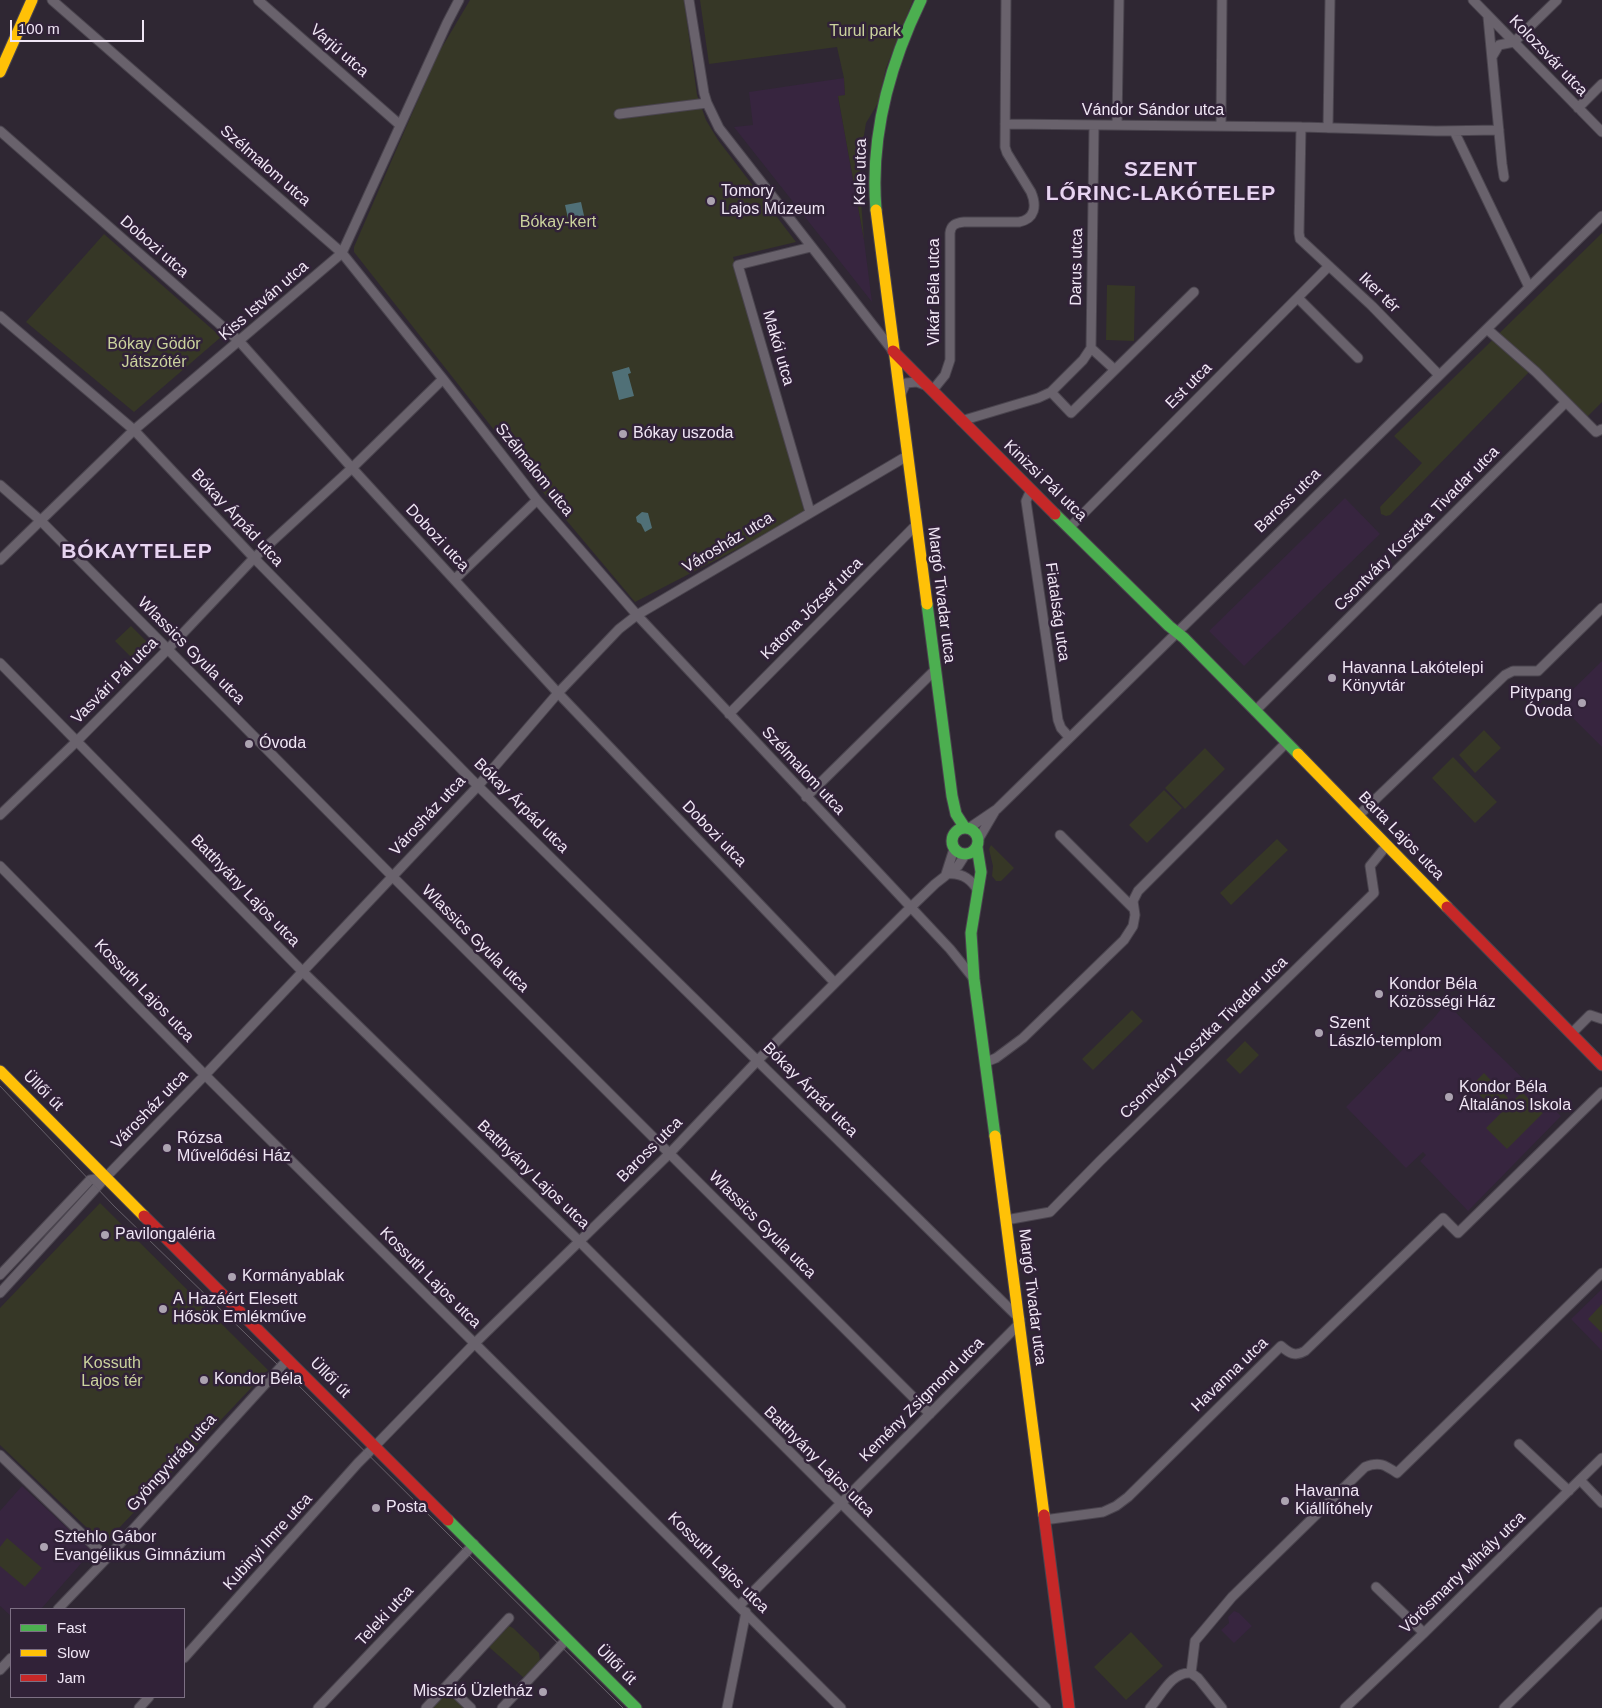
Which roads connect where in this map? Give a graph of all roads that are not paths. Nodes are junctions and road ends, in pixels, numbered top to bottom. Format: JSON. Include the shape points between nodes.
{"nodes":[{"id":1,"x":32,"y":0,"type":"edge"},
{"id":2,"x":52,"y":0,"type":"edge"},
{"id":3,"x":258,"y":0,"type":"edge"},
{"id":4,"x":459,"y":0,"type":"edge"},
{"id":5,"x":689,"y":0,"type":"edge"},
{"id":6,"x":921,"y":0,"type":"edge"},
{"id":7,"x":1006,"y":0,"type":"edge"},
{"id":8,"x":1119,"y":0,"type":"edge"},
{"id":9,"x":1222,"y":0,"type":"edge"},
{"id":10,"x":1330,"y":0,"type":"edge"},
{"id":11,"x":1472,"y":0,"type":"edge"},
{"id":12,"x":1558,"y":0,"type":"edge"},
{"id":13,"x":1488,"y":17,"type":"junction"},
{"id":14,"x":1514,"y":42,"type":"junction"},
{"id":15,"x":1492,"y":57,"type":"junction"},
{"id":16,"x":0,"y":72,"type":"edge"},
{"id":17,"x":1602,"y":84,"type":"edge"},
{"id":18,"x":706,"y":103,"type":"junction"},
{"id":19,"x":1578,"y":108,"type":"junction"},
{"id":20,"x":619,"y":114,"type":"dead end"},
{"id":21,"x":1005,"y":124,"type":"junction"},
{"id":22,"x":400,"y":125,"type":"junction"},
{"id":23,"x":1117,"y":125,"type":"junction"},
{"id":24,"x":1094,"y":126,"type":"junction"},
{"id":25,"x":1221,"y":126,"type":"junction"},
{"id":26,"x":1301,"y":127,"type":"junction"},
{"id":27,"x":1328,"y":128,"type":"junction"},
{"id":28,"x":1499,"y":130,"type":"junction"},
{"id":29,"x":0,"y":131,"type":"edge"},
{"id":30,"x":1454,"y":131,"type":"junction"},
{"id":31,"x":1602,"y":132,"type":"edge"},
{"id":32,"x":1504,"y":177,"type":"dead end"},
{"id":33,"x":1602,"y":216,"type":"edge"},
{"id":34,"x":811,"y":247,"type":"junction"},
{"id":35,"x":342,"y":253,"type":"junction"},
{"id":36,"x":1329,"y":266,"type":"junction"},
{"id":37,"x":1529,"y":287,"type":"junction"},
{"id":38,"x":1194,"y":292,"type":"dead end"},
{"id":39,"x":1298,"y":298,"type":"junction"},
{"id":40,"x":0,"y":316,"type":"edge"},
{"id":41,"x":1487,"y":329,"type":"junction"},
{"id":42,"x":240,"y":342,"type":"junction"},
{"id":43,"x":1091,"y":348,"type":"junction"},
{"id":44,"x":893,"y":351,"type":"junction"},
{"id":45,"x":1358,"y":358,"type":"dead end"},
{"id":46,"x":1114,"y":369,"type":"junction"},
{"id":47,"x":1439,"y":375,"type":"junction"},
{"id":48,"x":443,"y":379,"type":"junction"},
{"id":49,"x":929,"y":388,"type":"junction"},
{"id":50,"x":1050,"y":392,"type":"junction"},
{"id":51,"x":900,"y":399,"type":"junction"},
{"id":52,"x":1566,"y":402,"type":"junction"},
{"id":53,"x":962,"y":421,"type":"junction"},
{"id":54,"x":1602,"y":428,"type":"edge"},
{"id":55,"x":134,"y":430,"type":"junction"},
{"id":56,"x":907,"y":456,"type":"junction"},
{"id":57,"x":352,"y":468,"type":"junction"},
{"id":58,"x":0,"y":485,"type":"edge"},
{"id":59,"x":1031,"y":490,"type":"junction"},
{"id":60,"x":538,"y":500,"type":"junction"},
{"id":61,"x":810,"y":512,"type":"junction"},
{"id":62,"x":41,"y":521,"type":"junction"},
{"id":63,"x":916,"y":525,"type":"junction"},
{"id":64,"x":1070,"y":527,"type":"junction"},
{"id":65,"x":254,"y":558,"type":"junction"},
{"id":66,"x":0,"y":560,"type":"edge"},
{"id":67,"x":455,"y":579,"type":"junction"},
{"id":68,"x":1602,"y":608,"type":"edge"},
{"id":69,"x":637,"y":615,"type":"junction"},
{"id":70,"x":1177,"y":632,"type":"junction"},
{"id":71,"x":168,"y":649,"type":"junction"},
{"id":72,"x":0,"y":663,"type":"edge"},
{"id":73,"x":935,"y":670,"type":"junction"},
{"id":74,"x":558,"y":693,"type":"junction"},
{"id":75,"x":1255,"y":711,"type":"junction"},
{"id":76,"x":729,"y":714,"type":"junction"},
{"id":77,"x":1069,"y":737,"type":"junction"},
{"id":78,"x":78,"y":740,"type":"junction"},
{"id":79,"x":1286,"y":743,"type":"junction"},
{"id":80,"x":478,"y":786,"type":"junction"},
{"id":81,"x":952,"y":796,"type":"junction"},
{"id":82,"x":806,"y":797,"type":"junction"},
{"id":83,"x":997,"y":809,"type":"junction"},
{"id":84,"x":0,"y":815,"type":"edge"},
{"id":85,"x":1358,"y":816,"type":"junction"},
{"id":86,"x":967,"y":828,"type":"junction"},
{"id":87,"x":953,"y":835,"type":"junction"},
{"id":88,"x":1060,"y":835,"type":"dead end"},
{"id":89,"x":978,"y":843,"type":"junction"},
{"id":90,"x":1387,"y":845,"type":"junction"},
{"id":91,"x":954,"y":849,"type":"junction"},
{"id":92,"x":966,"y":854,"type":"junction"},
{"id":93,"x":0,"y":866,"type":"edge"},
{"id":94,"x":946,"y":874,"type":"junction"},
{"id":95,"x":392,"y":876,"type":"junction"},
{"id":96,"x":978,"y":891,"type":"junction"},
{"id":97,"x":910,"y":908,"type":"junction"},
{"id":98,"x":1133,"y":908,"type":"junction"},
{"id":99,"x":302,"y":971,"type":"junction"},
{"id":100,"x":974,"y":980,"type":"junction"},
{"id":101,"x":835,"y":983,"type":"junction"},
{"id":102,"x":1602,"y":1019,"type":"edge"},
{"id":103,"x":1571,"y":1034,"type":"junction"},
{"id":104,"x":758,"y":1060,"type":"junction"},
{"id":105,"x":986,"y":1062,"type":"junction"},
{"id":106,"x":1602,"y":1064,"type":"edge"},
{"id":107,"x":0,"y":1071,"type":"edge"},
{"id":108,"x":205,"y":1075,"type":"junction"},
{"id":109,"x":1602,"y":1092,"type":"edge"},
{"id":110,"x":669,"y":1154,"type":"junction"},
{"id":111,"x":106,"y":1177,"type":"junction"},
{"id":112,"x":1006,"y":1220,"type":"junction"},
{"id":113,"x":50,"y":1222,"type":"junction"},
{"id":114,"x":58,"y":1230,"type":"junction"},
{"id":115,"x":579,"y":1241,"type":"junction"},
{"id":116,"x":1602,"y":1273,"type":"edge"},
{"id":117,"x":0,"y":1275,"type":"edge"},
{"id":118,"x":0,"y":1294,"type":"edge"},
{"id":119,"x":1020,"y":1321,"type":"junction"},
{"id":120,"x":474,"y":1344,"type":"junction"},
{"id":121,"x":288,"y":1359,"type":"junction"},
{"id":122,"x":930,"y":1414,"type":"junction"},
{"id":123,"x":1519,"y":1444,"type":"dead end"},
{"id":124,"x":375,"y":1446,"type":"junction"},
{"id":125,"x":0,"y":1455,"type":"edge"},
{"id":126,"x":1602,"y":1458,"type":"edge"},
{"id":127,"x":1580,"y":1480,"type":"junction"},
{"id":128,"x":1569,"y":1491,"type":"junction"},
{"id":129,"x":1602,"y":1502,"type":"edge"},
{"id":130,"x":840,"y":1504,"type":"junction"},
{"id":131,"x":1044,"y":1520,"type":"junction"},
{"id":132,"x":474,"y":1544,"type":"junction"},
{"id":133,"x":107,"y":1558,"type":"junction"},
{"id":134,"x":1376,"y":1587,"type":"dead end"},
{"id":135,"x":59,"y":1608,"type":"edge"},
{"id":136,"x":743,"y":1608,"type":"junction"},
{"id":137,"x":1602,"y":1612,"type":"edge"},
{"id":138,"x":509,"y":1618,"type":"dead end"},
{"id":139,"x":1424,"y":1633,"type":"junction"},
{"id":140,"x":567,"y":1639,"type":"junction"},
{"id":141,"x":185,"y":1657,"type":"edge"},
{"id":142,"x":10,"y":1659,"type":"edge"},
{"id":143,"x":0,"y":1670,"type":"edge"},
{"id":144,"x":1191,"y":1673,"type":"junction"},
{"id":145,"x":447,"y":1685,"type":"junction"},
{"id":146,"x":148,"y":1698,"type":"edge"},
{"id":147,"x":139,"y":1708,"type":"edge"},
{"id":148,"x":318,"y":1708,"type":"edge"},
{"id":149,"x":426,"y":1708,"type":"edge"},
{"id":150,"x":471,"y":1708,"type":"edge"},
{"id":151,"x":502,"y":1708,"type":"edge"},
{"id":152,"x":636,"y":1708,"type":"edge"},
{"id":153,"x":727,"y":1708,"type":"edge"},
{"id":154,"x":841,"y":1708,"type":"edge"},
{"id":155,"x":1046,"y":1708,"type":"edge"},
{"id":156,"x":1069,"y":1708,"type":"edge"},
{"id":157,"x":1150,"y":1708,"type":"edge"},
{"id":158,"x":1222,"y":1708,"type":"edge"},
{"id":159,"x":1344,"y":1708,"type":"edge"},
{"id":160,"x":1504,"y":1708,"type":"edge"}],
"edges":[{"from":1,"to":16,"type":"street"},
{"from":2,"to":35,"type":"street","name":"Szélmalom utca"},
{"from":3,"to":22,"type":"street","name":"Varjú utca"},
{"from":4,"to":22,"type":"street","name":"Kiss István utca"},
{"from":5,"to":18,"type":"street","name":"Margó Tivadar utca"},
{"from":6,"to":44,"type":"street","name":"Kele utca","via":[[886,92],[876,159],[880,250]]},
{"from":7,"to":21,"type":"street","name":"Vikár Béla utca"},
{"from":8,"to":23,"type":"street"},
{"from":9,"to":25,"type":"street"},
{"from":10,"to":27,"type":"street"},
{"from":11,"to":13,"type":"street","name":"Kolozsvár utca"},
{"from":12,"to":14,"type":"street"},
{"from":13,"to":14,"type":"street","name":"Kolozsvár utca"},
{"from":13,"to":15,"type":"street"},
{"from":14,"to":15,"type":"street","via":[[1499,45]]},
{"from":14,"to":19,"type":"street","name":"Kolozsvár utca"},
{"from":15,"to":28,"type":"street"},
{"from":17,"to":19,"type":"street"},
{"from":18,"to":20,"type":"street"},
{"from":18,"to":34,"type":"street","name":"Margó Tivadar utca","via":[[725,138]]},
{"from":19,"to":31,"type":"street","name":"Kolozsvár utca"},
{"from":21,"to":24,"type":"street","name":"Vándor Sándor utca"},
{"from":21,"to":49,"type":"street","name":"Vikár Béla utca","via":[[1006,153],[1031,192],[1034,211],[1026,220],[1019,222],[957,222],[952,225],[950,360],[945,375]]},
{"from":22,"to":35,"type":"street","name":"Kiss István utca"},
{"from":23,"to":24,"type":"street","name":"Vándor Sándor utca"},
{"from":23,"to":25,"type":"street","name":"Vándor Sándor utca"},
{"from":24,"to":43,"type":"street","name":"Darus utca"},
{"from":25,"to":26,"type":"street","name":"Vándor Sándor utca"},
{"from":26,"to":27,"type":"street","name":"Vándor Sándor utca"},
{"from":26,"to":36,"type":"street","name":"Iker tér","via":[[1300,239]]},
{"from":27,"to":30,"type":"street","name":"Vándor Sándor utca"},
{"from":28,"to":30,"type":"street","name":"Vándor Sándor utca"},
{"from":28,"to":32,"type":"street"},
{"from":29,"to":42,"type":"street","name":"Dobozi utca"},
{"from":30,"to":37,"type":"street"},
{"from":33,"to":37,"type":"street","name":"Baross utca"},
{"from":34,"to":44,"type":"street","name":"Margó Tivadar utca"},
{"from":34,"to":61,"type":"street","name":"Makói utca","via":[[738,265]]},
{"from":35,"to":42,"type":"street","name":"Kiss István utca"},
{"from":35,"to":48,"type":"street","name":"Szélmalom utca"},
{"from":36,"to":39,"type":"street","name":"Est utca"},
{"from":36,"to":47,"type":"street","name":"Iker tér"},
{"from":37,"to":41,"type":"street","name":"Baross utca"},
{"from":38,"to":46,"type":"street"},
{"from":39,"to":45,"type":"street"},
{"from":39,"to":64,"type":"street","name":"Est utca"},
{"from":40,"to":55,"type":"street","name":"Bókay Árpád utca"},
{"from":41,"to":47,"type":"street","name":"Baross utca"},
{"from":41,"to":52,"type":"street"},
{"from":42,"to":55,"type":"street","name":"Kiss István utca"},
{"from":42,"to":57,"type":"street","name":"Dobozi utca"},
{"from":43,"to":46,"type":"street"},
{"from":43,"to":50,"type":"street"},
{"from":44,"to":49,"type":"street","name":"Kinizsi Pál utca"},
{"from":44,"to":51,"type":"street","name":"Margó Tivadar utca"},
{"from":46,"to":50,"type":"street","via":[[1071,412]]},
{"from":47,"to":70,"type":"street","name":"Baross utca"},
{"from":48,"to":57,"type":"street","name":"Vasvári Pál utca"},
{"from":48,"to":60,"type":"street","name":"Szélmalom utca"},
{"from":49,"to":51,"type":"street","via":[[917,382],[906,383]]},
{"from":49,"to":53,"type":"street","name":"Kinizsi Pál utca"},
{"from":50,"to":53,"type":"street"},
{"from":51,"to":56,"type":"street","name":"Margó Tivadar utca"},
{"from":52,"to":54,"type":"street","via":[[1596,432]]},
{"from":52,"to":75,"type":"street","name":"Csontváry Kosztka Tivadar utca"},
{"from":53,"to":59,"type":"street","name":"Kinizsi Pál utca"},
{"from":55,"to":62,"type":"street","name":"Kiss István utca"},
{"from":55,"to":65,"type":"street","name":"Bókay Árpád utca"},
{"from":56,"to":61,"type":"street","name":"Városház utca"},
{"from":56,"to":63,"type":"street","name":"Margó Tivadar utca"},
{"from":57,"to":65,"type":"street","name":"Vasvári Pál utca"},
{"from":57,"to":67,"type":"street","name":"Dobozi utca"},
{"from":58,"to":62,"type":"street","name":"Wlassics Gyula utca"},
{"from":59,"to":64,"type":"street","name":"Kinizsi Pál utca"},
{"from":59,"to":77,"type":"street","name":"Fiatalság utca","via":[[1026,501],[1058,720]]},
{"from":60,"to":67,"type":"street"},
{"from":60,"to":69,"type":"street","name":"Szélmalom utca"},
{"from":61,"to":69,"type":"street","name":"Városház utca"},
{"from":62,"to":66,"type":"street","name":"Kiss István utca"},
{"from":62,"to":71,"type":"street","name":"Wlassics Gyula utca"},
{"from":63,"to":73,"type":"street","name":"Margó Tivadar utca"},
{"from":63,"to":76,"type":"street","name":"Katona József utca"},
{"from":64,"to":70,"type":"street","name":"Kinizsi Pál utca"},
{"from":65,"to":71,"type":"street","name":"Vasvári Pál utca"},
{"from":65,"to":80,"type":"street","name":"Bókay Árpád utca"},
{"from":67,"to":74,"type":"street","name":"Dobozi utca"},
{"from":68,"to":85,"type":"street","via":[[1538,672],[1513,671],[1505,675]]},
{"from":69,"to":74,"type":"street","name":"Városház utca","via":[[619,629]]},
{"from":69,"to":76,"type":"street","name":"Szélmalom utca"},
{"from":70,"to":75,"type":"street","name":"Barta Lajos utca"},
{"from":70,"to":77,"type":"street","name":"Baross utca"},
{"from":71,"to":78,"type":"street","name":"Vasvári Pál utca"},
{"from":71,"to":95,"type":"street","name":"Wlassics Gyula utca"},
{"from":72,"to":78,"type":"street","name":"Batthyány Lajos utca"},
{"from":73,"to":81,"type":"street","name":"Margó Tivadar utca"},
{"from":73,"to":82,"type":"street"},
{"from":74,"to":80,"type":"street","name":"Városház utca"},
{"from":74,"to":101,"type":"street","name":"Dobozi utca"},
{"from":75,"to":79,"type":"street","name":"Barta Lajos utca"},
{"from":76,"to":82,"type":"street","name":"Szélmalom utca"},
{"from":77,"to":83,"type":"street","name":"Baross utca"},
{"from":78,"to":84,"type":"street","name":"Vasvári Pál utca"},
{"from":78,"to":99,"type":"street","name":"Batthyány Lajos utca"},
{"from":79,"to":85,"type":"street","name":"Barta Lajos utca"},
{"from":79,"to":98,"type":"street","via":[[1138,891]]},
{"from":80,"to":95,"type":"street","name":"Városház utca"},
{"from":80,"to":104,"type":"street","name":"Bókay Árpád utca"},
{"from":81,"to":86,"type":"street","name":"Margó Tivadar utca","via":[[956,814]]},
{"from":81,"to":87,"type":"street","name":"Margó Tivadar utca","via":[[948,817]]},
{"from":82,"to":97,"type":"street","name":"Szélmalom utca"},
{"from":83,"to":86,"type":"street","name":"Baross utca"},
{"from":83,"to":89,"type":"street","name":"Baross utca"},
{"from":85,"to":90,"type":"street","name":"Barta Lajos utca"},
{"from":86,"to":87,"type":"street"},
{"from":86,"to":89,"type":"street","via":[[975,833]]},
{"from":87,"to":91,"type":"street"},
{"from":88,"to":98,"type":"street"},
{"from":89,"to":92,"type":"street","via":[[972,853]]},
{"from":89,"to":96,"type":"street","name":"Margó Tivadar utca","via":[[982,872]]},
{"from":90,"to":103,"type":"street","name":"Barta Lajos utca"},
{"from":90,"to":112,"type":"street","name":"Csontváry Kosztka Tivadar utca","via":[[1370,866],[1374,893],[1050,1212]]},
{"from":91,"to":92,"type":"street"},
{"from":91,"to":94,"type":"street","name":"Baross utca"},
{"from":92,"to":94,"type":"street","name":"Baross utca","via":[[958,866]]},
{"from":92,"to":96,"type":"street","name":"Margó Tivadar utca","via":[[974,867]]},
{"from":93,"to":108,"type":"street","name":"Kossuth Lajos utca"},
{"from":94,"to":96,"type":"street","via":[[967,878]]},
{"from":94,"to":97,"type":"street","name":"Baross utca"},
{"from":95,"to":99,"type":"street","name":"Városház utca"},
{"from":95,"to":110,"type":"street","name":"Wlassics Gyula utca"},
{"from":96,"to":100,"type":"street","name":"Margó Tivadar utca","via":[[971,933]]},
{"from":97,"to":100,"type":"street","name":"Szélmalom utca","via":[[950,949]]},
{"from":97,"to":101,"type":"street","name":"Baross utca"},
{"from":98,"to":105,"type":"street","via":[[1133,926],[1124,940],[1023,1038]]},
{"from":99,"to":108,"type":"street","name":"Városház utca"},
{"from":99,"to":115,"type":"street","name":"Batthyány Lajos utca"},
{"from":100,"to":105,"type":"street","name":"Margó Tivadar utca"},
{"from":101,"to":104,"type":"street","name":"Baross utca"},
{"from":102,"to":103,"type":"street","via":[[1590,1015]]},
{"from":103,"to":106,"type":"street","name":"Barta Lajos utca"},
{"from":104,"to":110,"type":"street","name":"Baross utca"},
{"from":104,"to":119,"type":"street","name":"Bókay Árpád utca"},
{"from":105,"to":112,"type":"street","name":"Margó Tivadar utca"},
{"from":107,"to":111,"type":"street","name":"Üllői út"},
{"from":108,"to":111,"type":"street","name":"Városház utca"},
{"from":108,"to":120,"type":"street","name":"Kossuth Lajos utca"},
{"from":109,"to":131,"type":"street","name":"Havanna utca","via":[[1458,1233],[1443,1218],[1305,1351],[1294,1354],[1281,1346],[1128,1497],[1103,1512]]},
{"from":110,"to":115,"type":"street","name":"Baross utca"},
{"from":110,"to":122,"type":"street","name":"Wlassics Gyula utca"},
{"from":111,"to":113,"type":"street","via":[[90,1180]]},
{"from":111,"to":114,"type":"street","name":"Városház utca"},
{"from":111,"to":121,"type":"street","name":"Üllői út"},
{"from":112,"to":119,"type":"street","name":"Margó Tivadar utca"},
{"from":113,"to":114,"type":"street"},
{"from":113,"to":117,"type":"street"},
{"from":114,"to":118,"type":"street","name":"Városház utca"},
{"from":115,"to":120,"type":"street","name":"Baross utca"},
{"from":115,"to":130,"type":"street","name":"Batthyány Lajos utca"},
{"from":116,"to":144,"type":"street","via":[[1397,1473],[1382,1464],[1365,1467],[1237,1592],[1201,1633],[1195,1641]]},
{"from":119,"to":122,"type":"street","name":"Kemény Zsigmond utca"},
{"from":119,"to":131,"type":"street","name":"Margó Tivadar utca"},
{"from":120,"to":124,"type":"street","name":"Baross utca"},
{"from":120,"to":136,"type":"street","name":"Kossuth Lajos utca"},
{"from":121,"to":124,"type":"street","name":"Üllői út"},
{"from":121,"to":133,"type":"street","name":"Gyöngyvirág utca"},
{"from":122,"to":130,"type":"street","name":"Kemény Zsigmond utca"},
{"from":123,"to":128,"type":"street"},
{"from":124,"to":132,"type":"street","name":"Üllői út"},
{"from":124,"to":141,"type":"street","name":"Kubinyi Imre utca"},
{"from":125,"to":133,"type":"street"},
{"from":126,"to":127,"type":"street","name":"Vörösmarty Mihály utca"},
{"from":127,"to":128,"type":"street","name":"Vörösmarty Mihály utca"},
{"from":127,"to":129,"type":"street"},
{"from":128,"to":139,"type":"street","name":"Vörösmarty Mihály utca"},
{"from":130,"to":136,"type":"street","name":"Kemény Zsigmond utca"},
{"from":130,"to":155,"type":"street","name":"Batthyány Lajos utca"},
{"from":131,"to":156,"type":"street","name":"Margó Tivadar utca"},
{"from":132,"to":140,"type":"street","name":"Üllői út"},
{"from":132,"to":148,"type":"street","name":"Teleki utca"},
{"from":133,"to":135,"type":"street","name":"Gyöngyvirág utca"},
{"from":134,"to":139,"type":"street"},
{"from":136,"to":153,"type":"street"},
{"from":136,"to":154,"type":"street","name":"Kossuth Lajos utca"},
{"from":137,"to":160,"type":"street"},
{"from":138,"to":145,"type":"street"},
{"from":139,"to":159,"type":"street","name":"Vörösmarty Mihály utca"},
{"from":140,"to":151,"type":"street"},
{"from":140,"to":152,"type":"street","name":"Üllői út"},
{"from":142,"to":143,"type":"street"},
{"from":144,"to":157,"type":"street","via":[[1179,1675]]},
{"from":144,"to":158,"type":"street"},
{"from":145,"to":149,"type":"street"},
{"from":145,"to":150,"type":"street"},
{"from":146,"to":147,"type":"street"}]}
